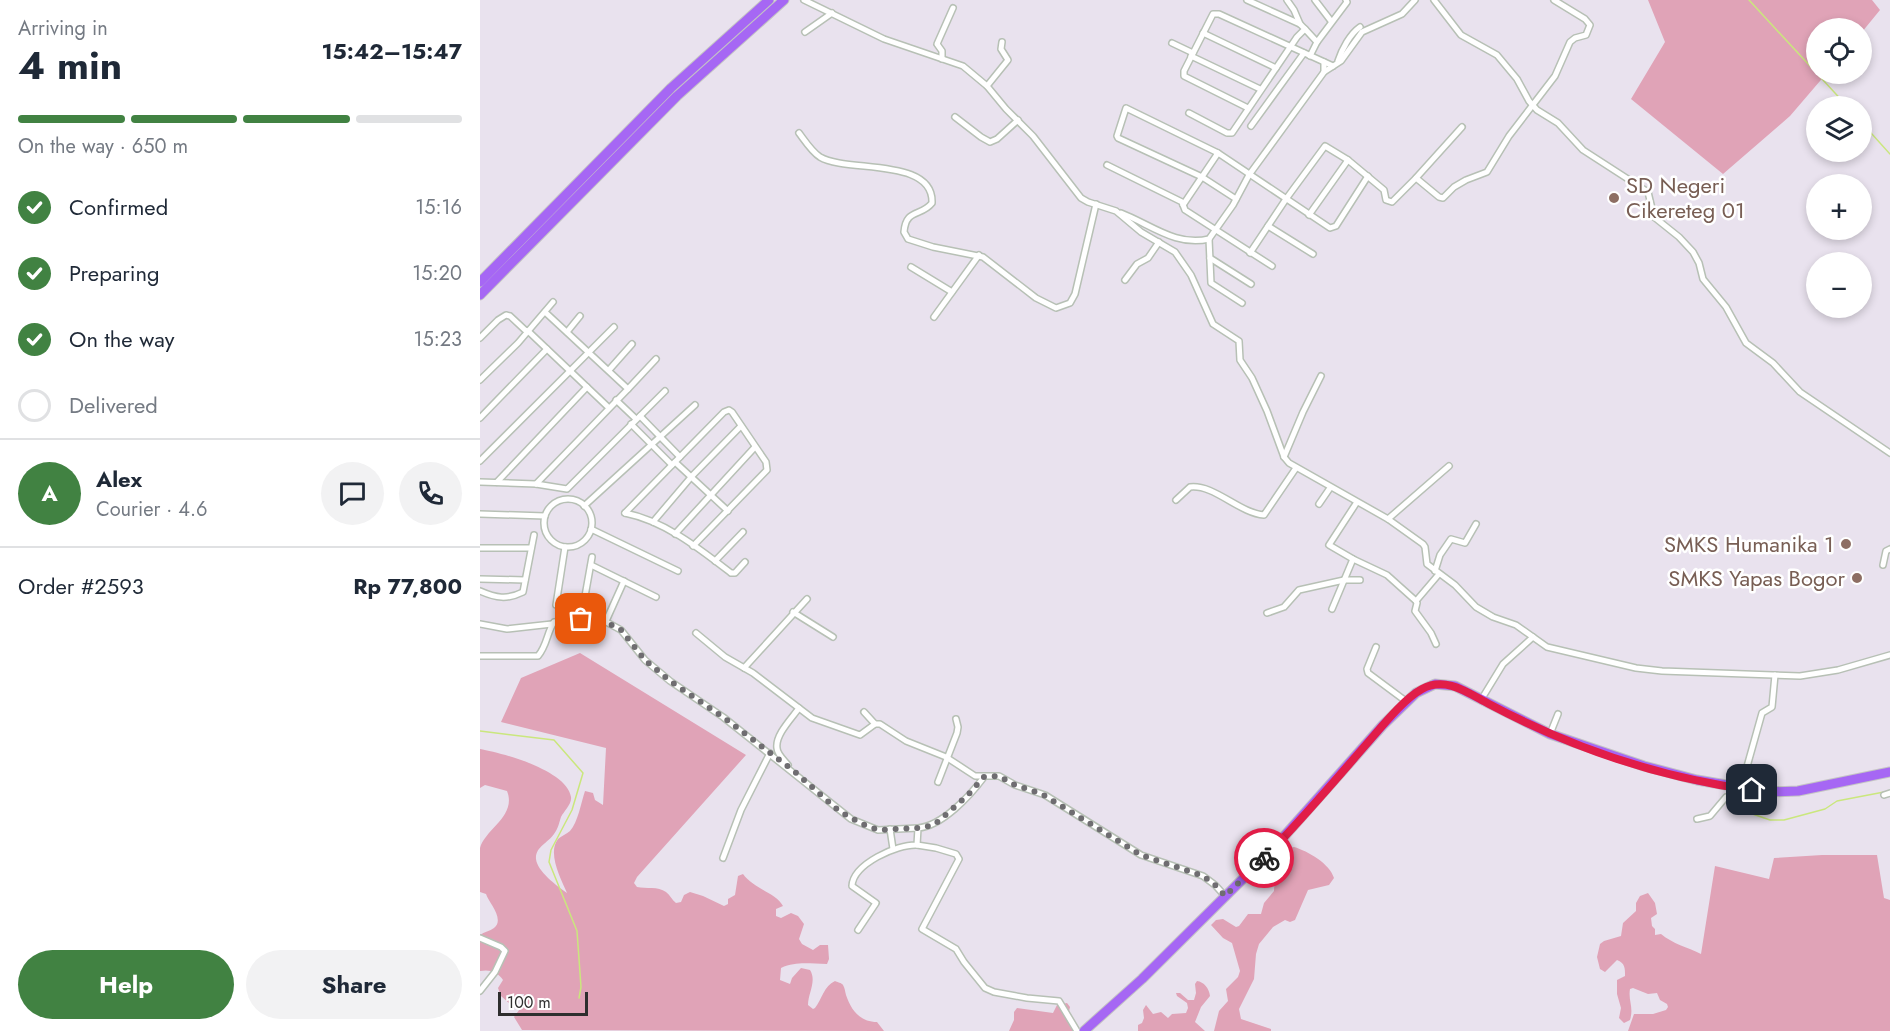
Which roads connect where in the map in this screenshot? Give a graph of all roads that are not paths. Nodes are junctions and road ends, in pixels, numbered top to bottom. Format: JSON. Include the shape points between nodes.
{"nodes":[{"id":1,"x":769,"y":0,"type":"edge"},
{"id":2,"x":784,"y":0,"type":"edge"},
{"id":3,"x":804,"y":0,"type":"edge"},
{"id":4,"x":1247,"y":0,"type":"edge"},
{"id":5,"x":1287,"y":0,"type":"edge"},
{"id":6,"x":1315,"y":0,"type":"edge"},
{"id":7,"x":1346,"y":0,"type":"edge"},
{"id":8,"x":1415,"y":0,"type":"edge"},
{"id":9,"x":1434,"y":0,"type":"edge"},
{"id":10,"x":1554,"y":0,"type":"edge"},
{"id":11,"x":953,"y":8,"type":"dead end"},
{"id":12,"x":832,"y":13,"type":"junction"},
{"id":13,"x":1331,"y":21,"type":"junction"},
{"id":14,"x":1300,"y":24,"type":"junction"},
{"id":15,"x":1360,"y":27,"type":"dead end"},
{"id":16,"x":1305,"y":29,"type":"junction"},
{"id":17,"x":805,"y":32,"type":"dead end"},
{"id":18,"x":1203,"y":33,"type":"junction"},
{"id":19,"x":1002,"y":42,"type":"dead end"},
{"id":20,"x":1317,"y":42,"type":"junction"},
{"id":21,"x":1172,"y":43,"type":"dead end"},
{"id":22,"x":1290,"y":46,"type":"junction"},
{"id":23,"x":1307,"y":54,"type":"junction"},
{"id":24,"x":1192,"y":55,"type":"junction"},
{"id":25,"x":942,"y":58,"type":"junction"},
{"id":26,"x":1324,"y":62,"type":"junction"},
{"id":27,"x":1335,"y":64,"type":"junction"},
{"id":28,"x":1276,"y":68,"type":"junction"},
{"id":29,"x":1324,"y":72,"type":"junction"},
{"id":30,"x":987,"y":86,"type":"junction"},
{"id":31,"x":1260,"y":89,"type":"junction"},
{"id":32,"x":1533,"y":105,"type":"junction"},
{"id":33,"x":1248,"y":108,"type":"junction"},
{"id":34,"x":1189,"y":113,"type":"dead end"},
{"id":35,"x":955,"y":117,"type":"dead end"},
{"id":36,"x":1018,"y":120,"type":"junction"},
{"id":37,"x":1251,"y":126,"type":"dead end"},
{"id":38,"x":1462,"y":127,"type":"dead end"},
{"id":39,"x":799,"y":133,"type":"dead end"},
{"id":40,"x":1218,"y":153,"type":"junction"},
{"id":41,"x":1348,"y":160,"type":"junction"},
{"id":42,"x":1107,"y":165,"type":"dead end"},
{"id":43,"x":1249,"y":175,"type":"junction"},
{"id":44,"x":1368,"y":176,"type":"junction"},
{"id":45,"x":1202,"y":177,"type":"junction"},
{"id":46,"x":1416,"y":178,"type":"junction"},
{"id":47,"x":1236,"y":199,"type":"junction"},
{"id":48,"x":1286,"y":199,"type":"junction"},
{"id":49,"x":1095,"y":204,"type":"junction"},
{"id":50,"x":1183,"y":205,"type":"junction"},
{"id":51,"x":1116,"y":211,"type":"junction"},
{"id":52,"x":1309,"y":215,"type":"junction"},
{"id":53,"x":1268,"y":226,"type":"junction"},
{"id":54,"x":1216,"y":231,"type":"junction"},
{"id":55,"x":1209,"y":239,"type":"junction"},
{"id":56,"x":1159,"y":242,"type":"junction"},
{"id":57,"x":1250,"y":253,"type":"junction"},
{"id":58,"x":1313,"y":254,"type":"dead end"},
{"id":59,"x":979,"y":255,"type":"junction"},
{"id":60,"x":1210,"y":258,"type":"junction"},
{"id":61,"x":1272,"y":266,"type":"dead end"},
{"id":62,"x":911,"y":267,"type":"dead end"},
{"id":63,"x":1125,"y":280,"type":"dead end"},
{"id":64,"x":480,"y":282,"type":"edge"},
{"id":65,"x":1251,"y":284,"type":"dead end"},
{"id":66,"x":952,"y":292,"type":"junction"},
{"id":67,"x":480,"y":295,"type":"edge"},
{"id":68,"x":554,"y":302,"type":"dead end"},
{"id":69,"x":1242,"y":303,"type":"dead end"},
{"id":70,"x":545,"y":312,"type":"junction"},
{"id":71,"x":580,"y":316,"type":"dead end"},
{"id":72,"x":934,"y":317,"type":"dead end"},
{"id":73,"x":614,"y":327,"type":"dead end"},
{"id":74,"x":528,"y":331,"type":"junction"},
{"id":75,"x":567,"y":332,"type":"junction"},
{"id":76,"x":480,"y":338,"type":"edge"},
{"id":77,"x":632,"y":344,"type":"dead end"},
{"id":78,"x":547,"y":349,"type":"junction"},
{"id":79,"x":588,"y":352,"type":"junction"},
{"id":80,"x":656,"y":359,"type":"dead end"},
{"id":81,"x":569,"y":370,"type":"junction"},
{"id":82,"x":609,"y":370,"type":"junction"},
{"id":83,"x":1321,"y":376,"type":"dead end"},
{"id":84,"x":480,"y":380,"type":"edge"},
{"id":85,"x":587,"y":387,"type":"junction"},
{"id":86,"x":628,"y":389,"type":"junction"},
{"id":87,"x":665,"y":391,"type":"dead end"},
{"id":88,"x":616,"y":400,"type":"junction"},
{"id":89,"x":694,"y":405,"type":"dead end"},
{"id":90,"x":608,"y":407,"type":"junction"},
{"id":91,"x":638,"y":417,"type":"junction"},
{"id":92,"x":480,"y":418,"type":"edge"},
{"id":93,"x":631,"y":424,"type":"junction"},
{"id":94,"x":741,"y":426,"type":"junction"},
{"id":95,"x":660,"y":438,"type":"junction"},
{"id":96,"x":652,"y":445,"type":"junction"},
{"id":97,"x":755,"y":447,"type":"junction"},
{"id":98,"x":1890,"y":453,"type":"edge"},
{"id":99,"x":1284,"y":457,"type":"junction"},
{"id":100,"x":480,"y":461,"type":"edge"},
{"id":101,"x":676,"y":462,"type":"junction"},
{"id":102,"x":1449,"y":466,"type":"dead end"},
{"id":103,"x":1296,"y":468,"type":"junction"},
{"id":104,"x":693,"y":476,"type":"junction"},
{"id":105,"x":480,"y":482,"type":"edge"},
{"id":106,"x":497,"y":482,"type":"junction"},
{"id":107,"x":536,"y":484,"type":"junction"},
{"id":108,"x":1330,"y":488,"type":"junction"},
{"id":109,"x":711,"y":493,"type":"junction"},
{"id":110,"x":1176,"y":500,"type":"dead end"},
{"id":111,"x":1357,"y":502,"type":"junction"},
{"id":112,"x":1319,"y":504,"type":"dead end"},
{"id":113,"x":584,"y":506,"type":"junction"},
{"id":114,"x":728,"y":511,"type":"junction"},
{"id":115,"x":480,"y":514,"type":"edge"},
{"id":116,"x":545,"y":516,"type":"junction"},
{"id":117,"x":1388,"y":519,"type":"junction"},
{"id":118,"x":653,"y":522,"type":"junction"},
{"id":119,"x":1476,"y":524,"type":"dead end"},
{"id":120,"x":591,"y":529,"type":"junction"},
{"id":121,"x":743,"y":532,"type":"dead end"},
{"id":122,"x":675,"y":534,"type":"junction"},
{"id":123,"x":534,"y":535,"type":"dead end"},
{"id":124,"x":693,"y":546,"type":"junction"},
{"id":125,"x":565,"y":547,"type":"junction"},
{"id":126,"x":480,"y":548,"type":"edge"},
{"id":127,"x":531,"y":548,"type":"junction"},
{"id":128,"x":1890,"y":549,"type":"edge"},
{"id":129,"x":592,"y":557,"type":"dead end"},
{"id":130,"x":1353,"y":559,"type":"junction"},
{"id":131,"x":715,"y":561,"type":"junction"},
{"id":132,"x":746,"y":562,"type":"dead end"},
{"id":133,"x":1883,"y":564,"type":"dead end"},
{"id":134,"x":591,"y":565,"type":"junction"},
{"id":135,"x":678,"y":571,"type":"dead end"},
{"id":136,"x":1437,"y":572,"type":"junction"},
{"id":137,"x":480,"y":579,"type":"edge"},
{"id":138,"x":525,"y":580,"type":"junction"},
{"id":139,"x":1344,"y":580,"type":"junction"},
{"id":140,"x":1360,"y":580,"type":"dead end"},
{"id":141,"x":624,"y":581,"type":"junction"},
{"id":142,"x":480,"y":591,"type":"edge"},
{"id":143,"x":656,"y":597,"type":"dead end"},
{"id":144,"x":807,"y":599,"type":"dead end"},
{"id":145,"x":1416,"y":601,"type":"junction"},
{"id":146,"x":1332,"y":609,"type":"dead end"},
{"id":147,"x":793,"y":612,"type":"junction"},
{"id":148,"x":582,"y":613,"type":"junction"},
{"id":149,"x":1267,"y":613,"type":"dead end"},
{"id":150,"x":599,"y":618,"type":"junction"},
{"id":151,"x":606,"y":621,"type":"junction"},
{"id":152,"x":480,"y":624,"type":"edge"},
{"id":153,"x":552,"y":624,"type":"junction"},
{"id":154,"x":696,"y":633,"type":"dead end"},
{"id":155,"x":833,"y":637,"type":"dead end"},
{"id":156,"x":1533,"y":637,"type":"junction"},
{"id":157,"x":1436,"y":644,"type":"dead end"},
{"id":158,"x":1376,"y":647,"type":"dead end"},
{"id":159,"x":1890,"y":655,"type":"edge"},
{"id":160,"x":480,"y":656,"type":"edge"},
{"id":161,"x":744,"y":668,"type":"junction"},
{"id":162,"x":1775,"y":675,"type":"junction"},
{"id":163,"x":1481,"y":699,"type":"junction"},
{"id":164,"x":1407,"y":702,"type":"junction"},
{"id":165,"x":799,"y":708,"type":"junction"},
{"id":166,"x":864,"y":712,"type":"dead end"},
{"id":167,"x":1558,"y":714,"type":"dead end"},
{"id":168,"x":956,"y":719,"type":"dead end"},
{"id":169,"x":875,"y":724,"type":"junction"},
{"id":170,"x":1550,"y":734,"type":"junction"},
{"id":171,"x":770,"y":753,"type":"junction"},
{"id":172,"x":948,"y":758,"type":"junction"},
{"id":173,"x":794,"y":771,"type":"junction"},
{"id":174,"x":1890,"y":772,"type":"edge"},
{"id":175,"x":984,"y":777,"type":"junction"},
{"id":176,"x":938,"y":782,"type":"dead end"},
{"id":177,"x":1741,"y":788,"type":"junction"},
{"id":178,"x":1752,"y":790,"type":"junction"},
{"id":179,"x":1697,"y":819,"type":"dead end"},
{"id":180,"x":918,"y":828,"type":"junction"},
{"id":181,"x":890,"y":829,"type":"junction"},
{"id":182,"x":917,"y":845,"type":"junction"},
{"id":183,"x":893,"y":849,"type":"junction"},
{"id":184,"x":723,"y":858,"type":"dead end"},
{"id":185,"x":1225,"y":896,"type":"junction"},
{"id":186,"x":858,"y":930,"type":"dead end"},
{"id":187,"x":480,"y":938,"type":"edge"},
{"id":188,"x":480,"y":991,"type":"edge"},
{"id":189,"x":1077,"y":1031,"type":"edge"},
{"id":190,"x":1084,"y":1031,"type":"edge"}],
"edges":[{"from":1,"to":64,"type":"highway","via":[[670,88]]},
{"from":2,"to":67,"type":"highway","via":[[677,96]]},
{"from":3,"to":12,"type":"street"},
{"from":4,"to":14,"type":"street"},
{"from":5,"to":14,"type":"street"},
{"from":6,"to":13,"type":"street"},
{"from":7,"to":13,"type":"street"},
{"from":8,"to":27,"type":"street","via":[[1402,14],[1362,32]]},
{"from":9,"to":32,"type":"street","via":[[1461,35],[1499,58]]},
{"from":10,"to":32,"type":"street","via":[[1590,26],[1586,34],[1570,42],[1555,76]]},
{"from":11,"to":25,"type":"street","via":[[937,44]]},
{"from":12,"to":17,"type":"street"},
{"from":12,"to":25,"type":"street","via":[[884,39]]},
{"from":13,"to":20,"type":"street"},
{"from":14,"to":16,"type":"street"},
{"from":15,"to":27,"type":"street"},
{"from":16,"to":20,"type":"street"},
{"from":16,"to":22,"type":"street"},
{"from":18,"to":22,"type":"street","via":[[1211,15],[1216,14]]},
{"from":18,"to":24,"type":"street"},
{"from":18,"to":28,"type":"street"},
{"from":19,"to":30,"type":"street","via":[[1001,49],[1008,60]]},
{"from":20,"to":23,"type":"street"},
{"from":21,"to":24,"type":"street"},
{"from":22,"to":23,"type":"street"},
{"from":22,"to":28,"type":"street"},
{"from":23,"to":26,"type":"street"},
{"from":23,"to":37,"type":"street"},
{"from":24,"to":31,"type":"street"},
{"from":24,"to":33,"type":"street","via":[[1184,71],[1186,78]]},
{"from":25,"to":30,"type":"street","via":[[961,64]]},
{"from":26,"to":27,"type":"street"},
{"from":26,"to":29,"type":"street"},
{"from":27,"to":29,"type":"street"},
{"from":28,"to":31,"type":"street"},
{"from":29,"to":43,"type":"street"},
{"from":30,"to":36,"type":"street"},
{"from":31,"to":33,"type":"street"},
{"from":32,"to":46,"type":"street","via":[[1487,172],[1466,180],[1443,198]]},
{"from":32,"to":98,"type":"street","via":[[1558,123],[1583,150],[1648,192],[1654,217],[1693,252],[1703,279],[1726,307],[1746,344],[1773,363],[1800,392]]},
{"from":33,"to":34,"type":"street","via":[[1231,134]]},
{"from":35,"to":36,"type":"street","via":[[990,142]]},
{"from":36,"to":49,"type":"street","via":[[1077,194]]},
{"from":38,"to":46,"type":"street"},
{"from":39,"to":59,"type":"street","via":[[820,157],[900,171],[920,180],[930,190],[932,203],[908,218],[905,236],[933,247]]},
{"from":40,"to":43,"type":"street"},
{"from":40,"to":45,"type":"street"},
{"from":40,"to":45,"type":"street","via":[[1126,108],[1118,138]]},
{"from":41,"to":44,"type":"street"},
{"from":41,"to":48,"type":"street","via":[[1325,146]]},
{"from":41,"to":52,"type":"street"},
{"from":42,"to":50,"type":"street"},
{"from":43,"to":47,"type":"street"},
{"from":43,"to":48,"type":"street"},
{"from":44,"to":46,"type":"street","via":[[1384,190],[1386,200],[1392,202]]},
{"from":44,"to":52,"type":"street","via":[[1334,228]]},
{"from":45,"to":47,"type":"street"},
{"from":45,"to":50,"type":"street"},
{"from":47,"to":54,"type":"street"},
{"from":48,"to":52,"type":"street"},
{"from":48,"to":53,"type":"street"},
{"from":49,"to":51,"type":"street"},
{"from":49,"to":59,"type":"street","via":[[1075,294],[1070,303],[1060,308],[1042,302]]},
{"from":50,"to":54,"type":"street"},
{"from":51,"to":55,"type":"street","via":[[1170,236],[1189,241]]},
{"from":51,"to":56,"type":"street"},
{"from":53,"to":57,"type":"street"},
{"from":53,"to":58,"type":"street"},
{"from":54,"to":55,"type":"street"},
{"from":54,"to":57,"type":"street"},
{"from":55,"to":60,"type":"street"},
{"from":56,"to":63,"type":"street"},
{"from":56,"to":99,"type":"street","via":[[1184,263],[1213,324],[1239,341],[1240,360],[1267,411]]},
{"from":57,"to":61,"type":"street"},
{"from":59,"to":66,"type":"street"},
{"from":60,"to":65,"type":"street"},
{"from":60,"to":69,"type":"street","via":[[1211,283]]},
{"from":62,"to":66,"type":"street"},
{"from":66,"to":72,"type":"street"},
{"from":68,"to":70,"type":"street"},
{"from":70,"to":74,"type":"street"},
{"from":70,"to":75,"type":"street"},
{"from":71,"to":75,"type":"street"},
{"from":73,"to":79,"type":"street"},
{"from":74,"to":76,"type":"street","via":[[506,315]]},
{"from":74,"to":78,"type":"street"},
{"from":74,"to":84,"type":"street"},
{"from":75,"to":79,"type":"street"},
{"from":77,"to":82,"type":"street"},
{"from":78,"to":81,"type":"street"},
{"from":78,"to":92,"type":"street"},
{"from":79,"to":81,"type":"street"},
{"from":79,"to":82,"type":"street"},
{"from":80,"to":86,"type":"street"},
{"from":81,"to":85,"type":"street"},
{"from":81,"to":100,"type":"street"},
{"from":82,"to":86,"type":"street"},
{"from":83,"to":99,"type":"street"},
{"from":85,"to":90,"type":"street"},
{"from":85,"to":106,"type":"street"},
{"from":86,"to":88,"type":"street"},
{"from":87,"to":91,"type":"street"},
{"from":88,"to":90,"type":"street"},
{"from":88,"to":91,"type":"street"},
{"from":89,"to":95,"type":"street"},
{"from":90,"to":107,"type":"street"},
{"from":91,"to":93,"type":"street"},
{"from":91,"to":95,"type":"street"},
{"from":93,"to":96,"type":"street"},
{"from":93,"to":107,"type":"street","via":[[569,488]]},
{"from":94,"to":97,"type":"street"},
{"from":94,"to":101,"type":"street","via":[[732,412],[726,410]]},
{"from":94,"to":104,"type":"street"},
{"from":95,"to":96,"type":"street"},
{"from":95,"to":101,"type":"street"},
{"from":96,"to":101,"type":"street"},
{"from":96,"to":113,"type":"street"},
{"from":97,"to":109,"type":"street"},
{"from":97,"to":114,"type":"street","via":[[767,470]]},
{"from":99,"to":103,"type":"street"},
{"from":101,"to":104,"type":"street"},
{"from":101,"to":118,"type":"street","via":[[626,513]]},
{"from":102,"to":117,"type":"street"},
{"from":103,"to":108,"type":"street"},
{"from":103,"to":110,"type":"street","via":[[1264,515],[1199,487],[1190,487]]},
{"from":104,"to":109,"type":"street"},
{"from":104,"to":118,"type":"street"},
{"from":105,"to":106,"type":"street"},
{"from":106,"to":107,"type":"street"},
{"from":108,"to":111,"type":"street"},
{"from":108,"to":112,"type":"street"},
{"from":109,"to":114,"type":"street"},
{"from":109,"to":122,"type":"street"},
{"from":111,"to":117,"type":"street"},
{"from":111,"to":130,"type":"street","via":[[1329,545]]},
{"from":113,"to":116,"type":"street","via":[[575,501],[557,502]]},
{"from":113,"to":120,"type":"street","via":[[592,520]]},
{"from":114,"to":124,"type":"street"},
{"from":115,"to":116,"type":"street"},
{"from":116,"to":125,"type":"street","via":[[550,539]]},
{"from":117,"to":136,"type":"street","via":[[1423,544],[1427,564]]},
{"from":118,"to":122,"type":"street"},
{"from":119,"to":136,"type":"street","via":[[1465,543],[1451,539],[1440,555]]},
{"from":120,"to":125,"type":"street","via":[[581,543]]},
{"from":120,"to":135,"type":"street"},
{"from":121,"to":131,"type":"street"},
{"from":122,"to":124,"type":"street"},
{"from":123,"to":127,"type":"street"},
{"from":124,"to":131,"type":"street"},
{"from":125,"to":148,"type":"street","via":[[555,605]]},
{"from":126,"to":127,"type":"street"},
{"from":127,"to":138,"type":"street"},
{"from":128,"to":133,"type":"street"},
{"from":129,"to":134,"type":"street"},
{"from":130,"to":139,"type":"street"},
{"from":130,"to":145,"type":"street","via":[[1387,575]]},
{"from":131,"to":132,"type":"street","via":[[733,574]]},
{"from":134,"to":141,"type":"street"},
{"from":134,"to":148,"type":"street"},
{"from":136,"to":145,"type":"street"},
{"from":136,"to":156,"type":"street","via":[[1484,612]]},
{"from":137,"to":138,"type":"street"},
{"from":138,"to":142,"type":"street","via":[[523,592],[512,598]]},
{"from":139,"to":140,"type":"street"},
{"from":139,"to":146,"type":"street"},
{"from":139,"to":149,"type":"street","via":[[1299,590],[1284,607]]},
{"from":141,"to":143,"type":"street"},
{"from":141,"to":151,"type":"street"},
{"from":144,"to":147,"type":"street"},
{"from":145,"to":157,"type":"street","via":[[1415,611]]},
{"from":147,"to":155,"type":"street"},
{"from":147,"to":161,"type":"street"},
{"from":148,"to":150,"type":"street"},
{"from":150,"to":151,"type":"street"},
{"from":150,"to":153,"type":"street","via":[[558,620]]},
{"from":151,"to":171,"type":"street","via":[[621,630],[645,660],[670,681]]},
{"from":152,"to":153,"type":"street","via":[[507,629]]},
{"from":153,"to":160,"type":"street","via":[[538,656]]},
{"from":154,"to":161,"type":"street"},
{"from":156,"to":162,"type":"street","via":[[1547,647],[1636,668]]},
{"from":156,"to":163,"type":"street","via":[[1503,664]]},
{"from":158,"to":164,"type":"street","via":[[1368,673]]},
{"from":159,"to":162,"type":"street","via":[[1818,674]]},
{"from":161,"to":165,"type":"street"},
{"from":162,"to":177,"type":"street","via":[[1772,707],[1762,713]]},
{"from":163,"to":164,"type":"highway","via":[[1455,686],[1435,684]]},
{"from":163,"to":170,"type":"highway"},
{"from":164,"to":185,"type":"highway","via":[[1279,843]]},
{"from":165,"to":169,"type":"street","via":[[816,720],[858,734]]},
{"from":165,"to":173,"type":"street","via":[[776,746]]},
{"from":166,"to":169,"type":"street"},
{"from":167,"to":170,"type":"street"},
{"from":168,"to":172,"type":"street","via":[[958,730]]},
{"from":169,"to":172,"type":"street"},
{"from":170,"to":177,"type":"highway","via":[[1644,766]]},
{"from":171,"to":173,"type":"street"},
{"from":171,"to":184,"type":"street","via":[[741,810]]},
{"from":172,"to":175,"type":"street","via":[[971,775]]},
{"from":172,"to":176,"type":"street"},
{"from":173,"to":181,"type":"street","via":[[851,819],[873,829]]},
{"from":174,"to":178,"type":"highway","via":[[1798,791]]},
{"from":175,"to":180,"type":"street","via":[[942,820]]},
{"from":175,"to":185,"type":"street","via":[[999,776],[1042,794],[1141,855],[1203,876]]},
{"from":177,"to":178,"type":"highway"},
{"from":178,"to":179,"type":"street","via":[[1743,797],[1726,797],[1710,816]]},
{"from":180,"to":181,"type":"street"},
{"from":180,"to":182,"type":"street"},
{"from":181,"to":183,"type":"street"},
{"from":182,"to":183,"type":"street"},
{"from":182,"to":189,"type":"street","via":[[956,854],[959,859],[922,929],[956,949],[985,988],[1059,1001]]},
{"from":183,"to":186,"type":"street","via":[[866,865],[853,880],[852,886],[876,905]]},
{"from":185,"to":190,"type":"highway"},
{"from":187,"to":188,"type":"street","via":[[505,951]]}]}
